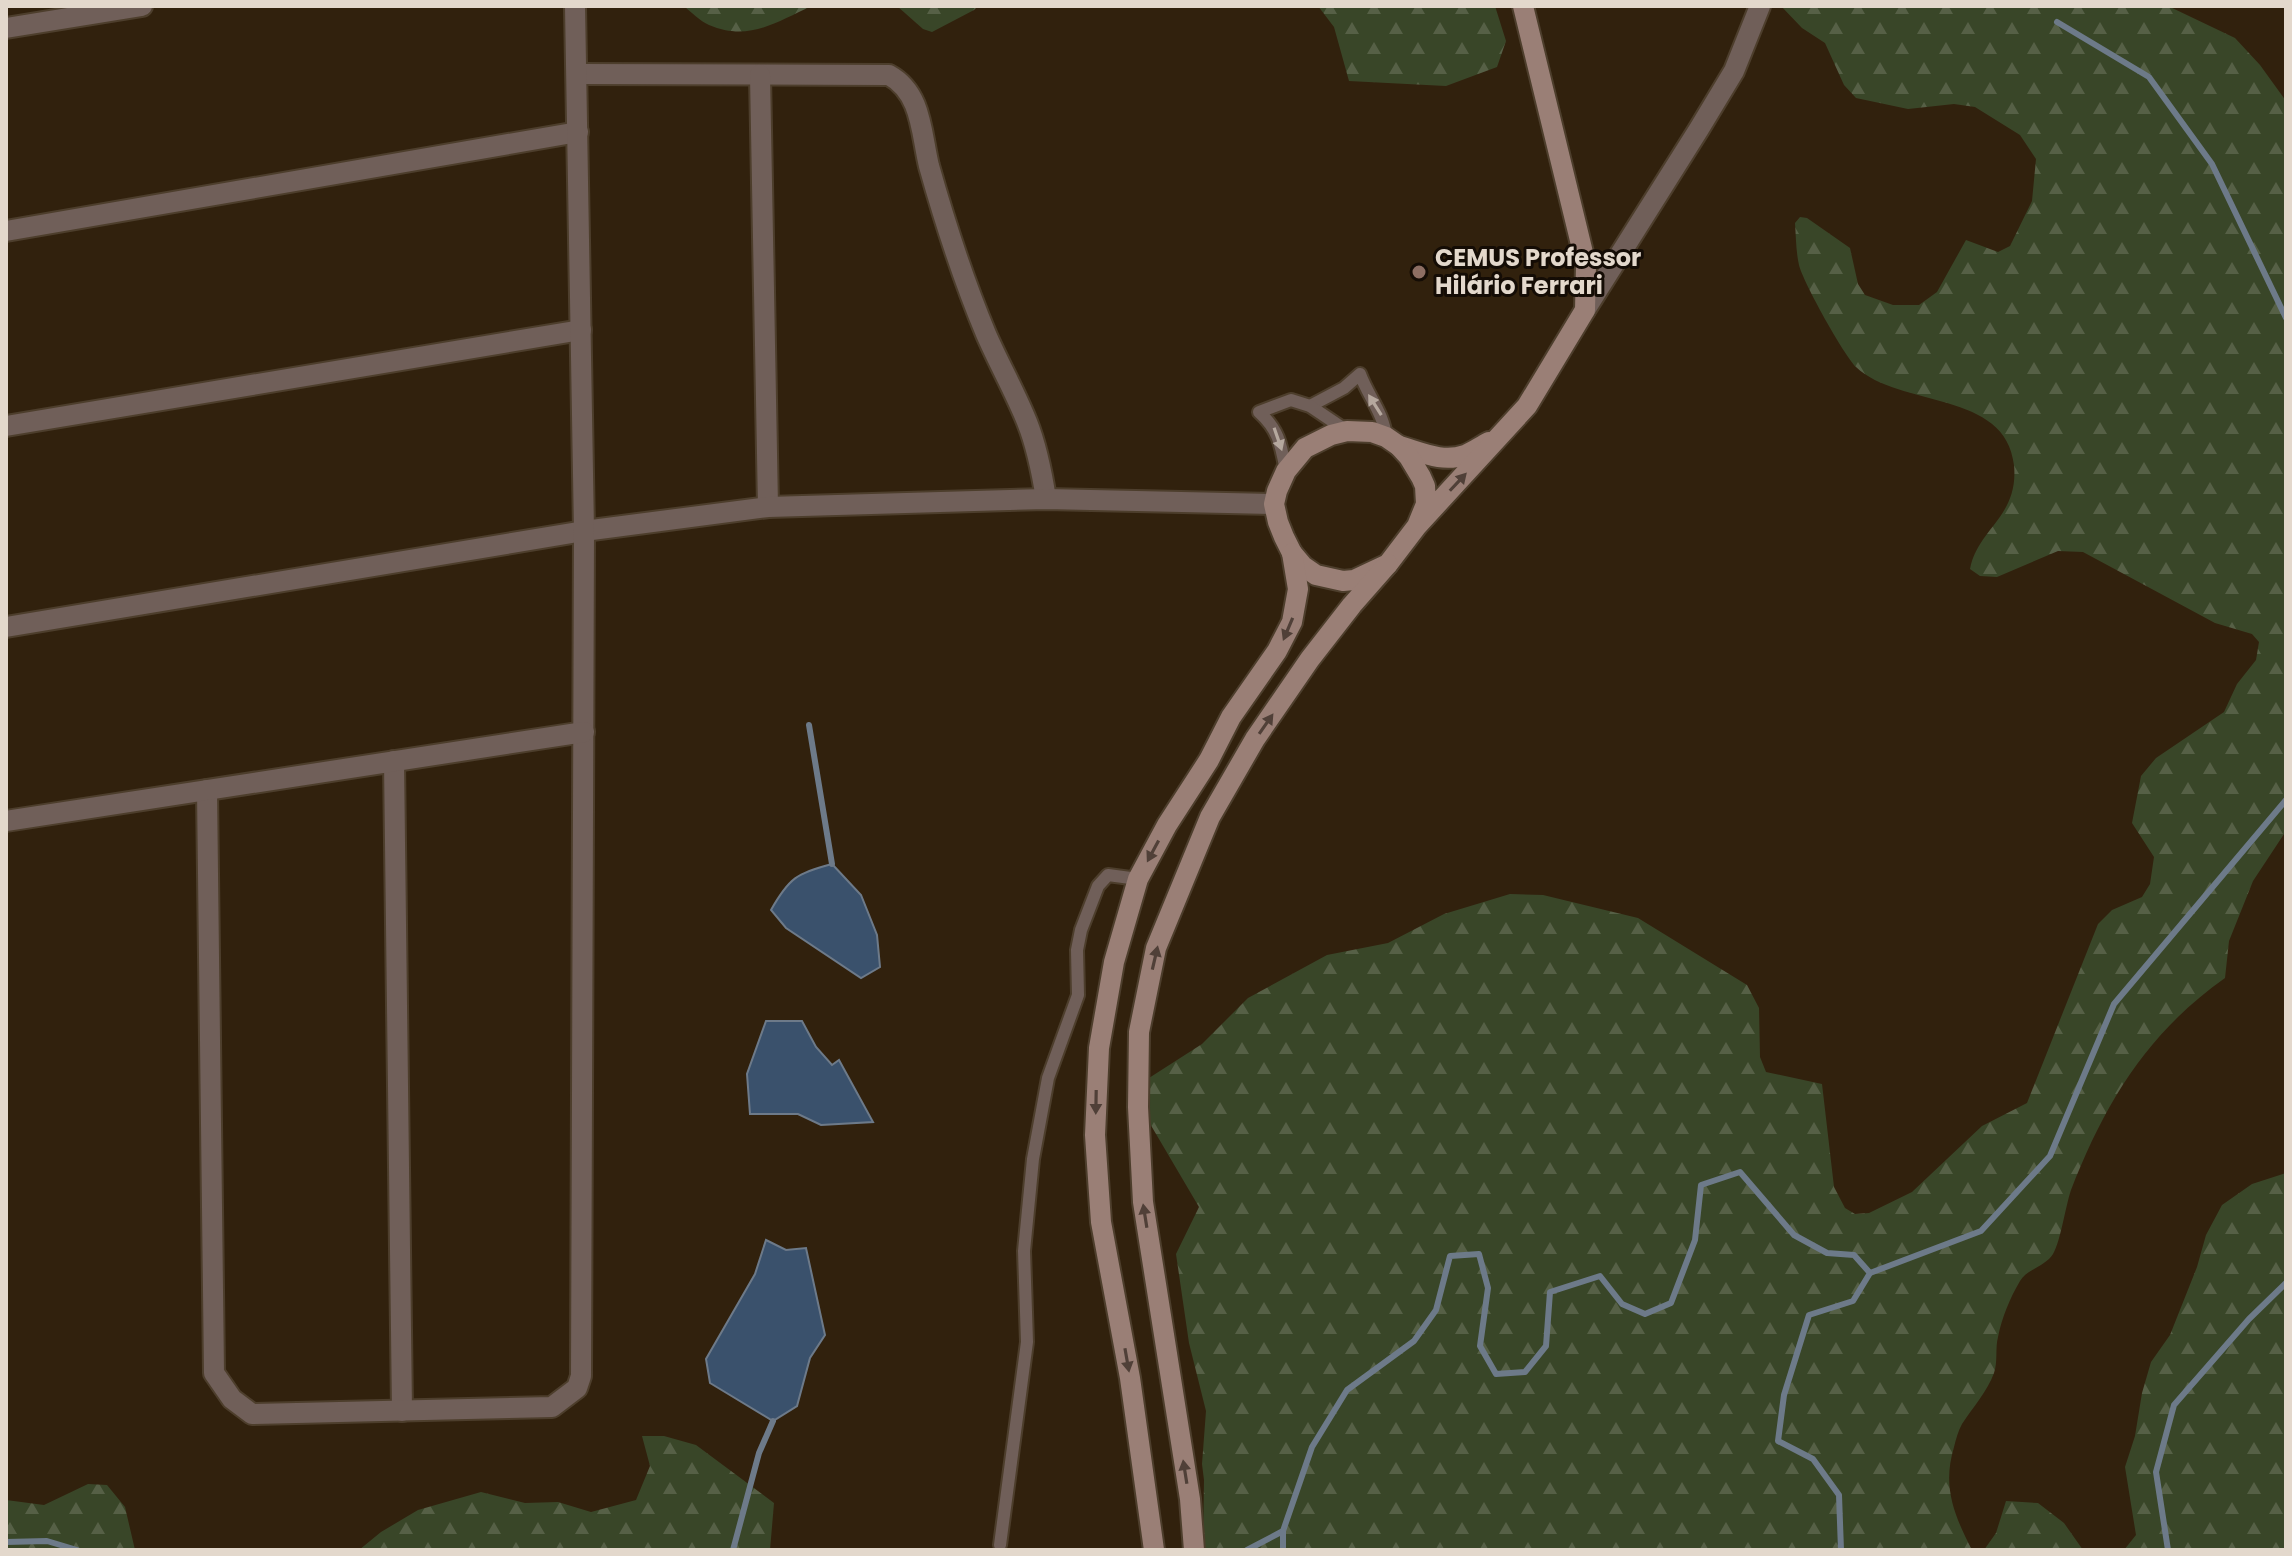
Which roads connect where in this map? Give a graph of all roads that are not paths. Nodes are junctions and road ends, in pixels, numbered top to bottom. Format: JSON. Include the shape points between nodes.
{"nodes":[{"id":1,"x":142,"y":6,"type":"edge"},
{"id":2,"x":575,"y":6,"type":"edge"},
{"id":3,"x":1523,"y":6,"type":"edge"},
{"id":4,"x":1760,"y":6,"type":"edge"},
{"id":5,"x":6,"y":28,"type":"edge"},
{"id":6,"x":577,"y":74,"type":"junction"},
{"id":7,"x":760,"y":75,"type":"junction"},
{"id":8,"x":578,"y":132,"type":"junction"},
{"id":9,"x":6,"y":231,"type":"edge"},
{"id":10,"x":1585,"y":310,"type":"junction"},
{"id":11,"x":581,"y":330,"type":"junction"},
{"id":12,"x":1310,"y":406,"type":"junction"},
{"id":13,"x":6,"y":426,"type":"edge"},
{"id":14,"x":1347,"y":431,"type":"junction"},
{"id":15,"x":1500,"y":437,"type":"junction"},
{"id":16,"x":1393,"y":442,"type":"junction"},
{"id":17,"x":1286,"y":471,"type":"junction"},
{"id":18,"x":1046,"y":499,"type":"junction"},
{"id":19,"x":1274,"y":504,"type":"junction"},
{"id":20,"x":768,"y":507,"type":"junction"},
{"id":21,"x":1417,"y":526,"type":"junction"},
{"id":22,"x":584,"y":531,"type":"junction"},
{"id":23,"x":1292,"y":553,"type":"junction"},
{"id":24,"x":1388,"y":564,"type":"junction"},
{"id":25,"x":6,"y":627,"type":"edge"},
{"id":26,"x":584,"y":732,"type":"junction"},
{"id":27,"x":394,"y":761,"type":"junction"},
{"id":28,"x":207,"y":790,"type":"junction"},
{"id":29,"x":6,"y":821,"type":"edge"},
{"id":30,"x":1138,"y":879,"type":"junction"},
{"id":31,"x":402,"y":1411,"type":"junction"},
{"id":32,"x":1000,"y":1545,"type":"dead end"},
{"id":33,"x":1154,"y":1550,"type":"edge"},
{"id":34,"x":1194,"y":1550,"type":"edge"}],
"edges":[{"from":1,"to":5,"type":"street"},
{"from":2,"to":6,"type":"street"},
{"from":3,"to":10,"type":"main road","via":[[1586,265]]},
{"from":4,"to":10,"type":"street","via":[[1734,71]]},
{"from":6,"to":7,"type":"street"},
{"from":6,"to":8,"type":"street"},
{"from":7,"to":18,"type":"street","via":[[889,75],[909,92],[956,256],[1027,421]]},
{"from":7,"to":20,"type":"street"},
{"from":8,"to":9,"type":"street"},
{"from":8,"to":11,"type":"street"},
{"from":10,"to":15,"type":"main road","via":[[1527,406]]},
{"from":11,"to":13,"type":"street"},
{"from":11,"to":22,"type":"street"},
{"from":12,"to":14,"type":"lane"},
{"from":16,"to":12,"type":"lane","one_way":true,"via":[[1360,374]]},
{"from":12,"to":17,"type":"lane","one_way":true,"via":[[1291,400],[1259,412],[1273,424]]},
{"from":14,"to":16,"type":"main road","via":[[1372,432]]},
{"from":14,"to":17,"type":"main road","via":[[1305,448]]},
{"from":15,"to":16,"type":"main road","via":[[1455,457],[1436,457]]},
{"from":21,"to":15,"type":"main road","one_way":true},
{"from":16,"to":21,"type":"main road","via":[[1425,486],[1426,504]]},
{"from":17,"to":19,"type":"main road"},
{"from":18,"to":19,"type":"street"},
{"from":18,"to":20,"type":"street"},
{"from":19,"to":23,"type":"main road"},
{"from":20,"to":22,"type":"street"},
{"from":21,"to":24,"type":"main road"},
{"from":22,"to":25,"type":"street"},
{"from":22,"to":26,"type":"street"},
{"from":23,"to":24,"type":"main road","via":[[1316,575],[1343,581]]},
{"from":23,"to":30,"type":"main road","one_way":true,"via":[[1298,589],[1286,637],[1231,717]]},
{"from":34,"to":24,"type":"main road","one_way":true,"via":[[1143,1202],[1139,1032],[1156,948],[1210,817],[1310,659]]},
{"from":26,"to":27,"type":"street"},
{"from":26,"to":31,"type":"street","via":[[581,1376],[577,1388],[552,1407]]},
{"from":27,"to":28,"type":"street"},
{"from":27,"to":31,"type":"street"},
{"from":28,"to":29,"type":"street"},
{"from":28,"to":31,"type":"street","via":[[214,1373],[232,1399],[252,1414]]},
{"from":30,"to":32,"type":"lane","via":[[1108,875],[1098,886],[1077,950],[1078,995],[1048,1078],[1024,1251],[1027,1342]]},
{"from":30,"to":33,"type":"main road","one_way":true,"via":[[1105,1005],[1095,1135],[1101,1222]]}]}
